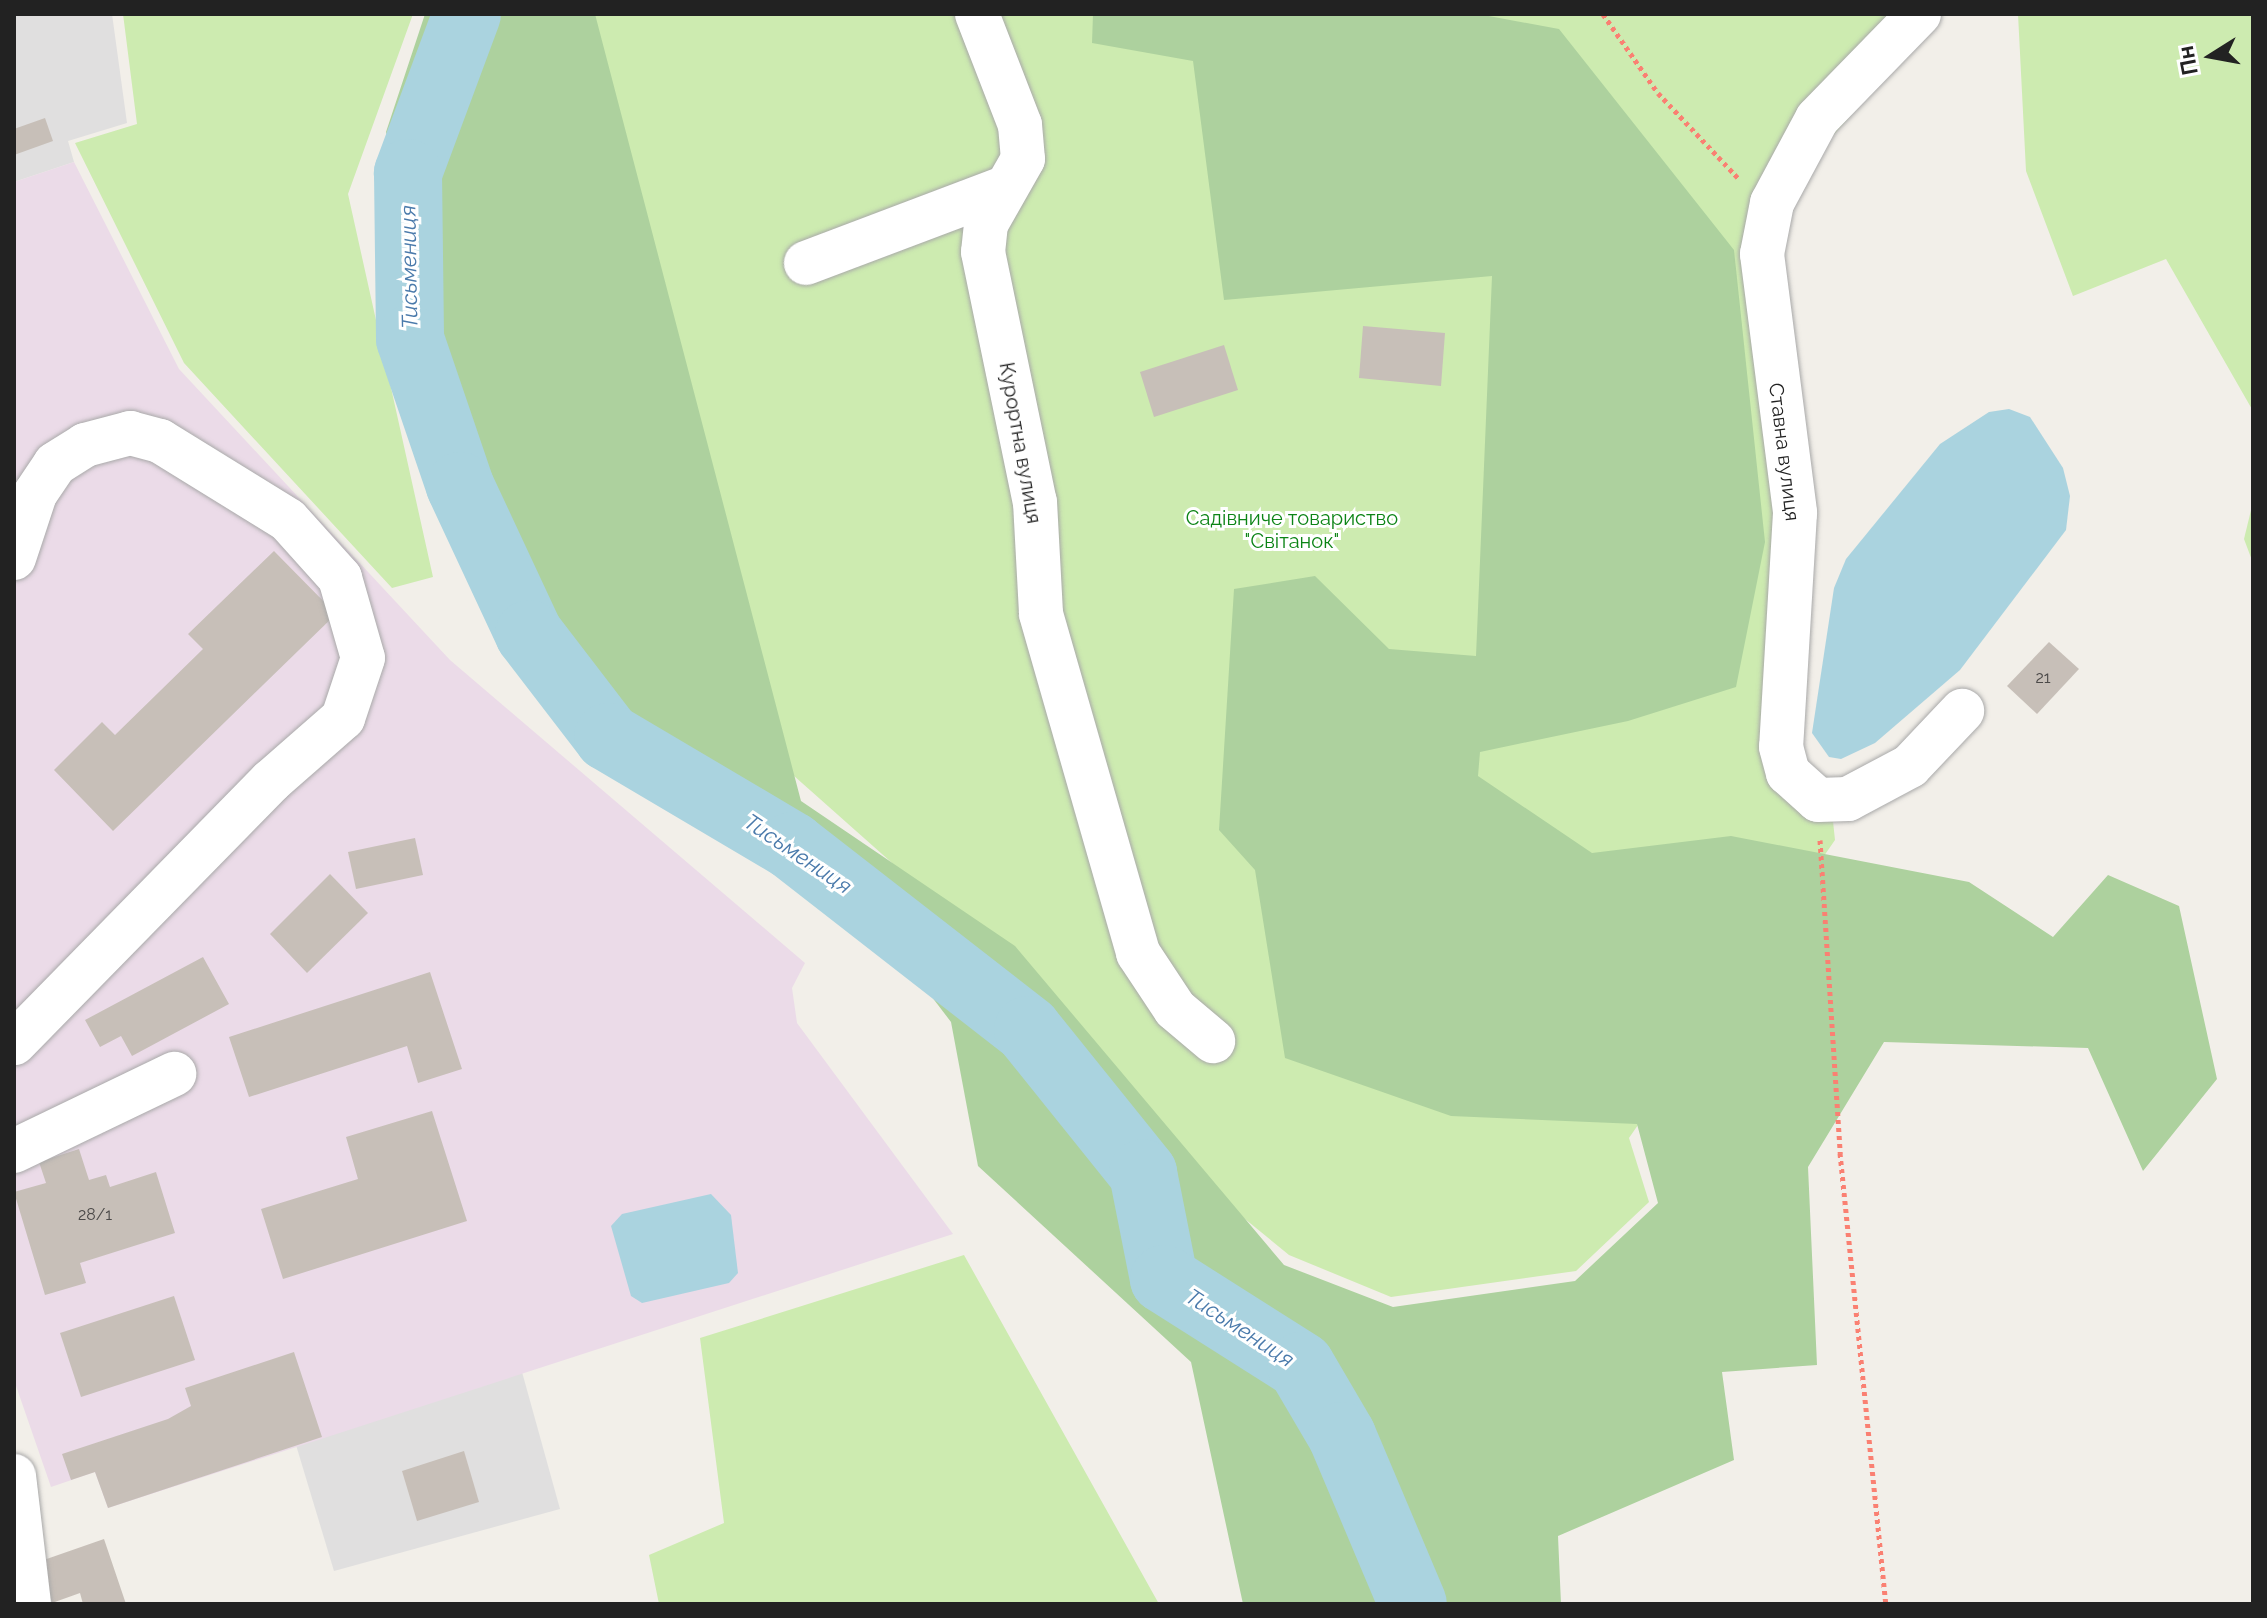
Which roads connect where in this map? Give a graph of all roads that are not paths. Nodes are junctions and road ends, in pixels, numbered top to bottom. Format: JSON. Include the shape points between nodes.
{"nodes":[{"id":1,"x":977,"y":14,"type":"edge"},
{"id":2,"x":1919,"y":14,"type":"edge"},
{"id":3,"x":1005,"y":188,"type":"junction"},
{"id":4,"x":806,"y":263,"type":"dead end"},
{"id":5,"x":14,"y":558,"type":"edge"},
{"id":6,"x":1962,"y":711,"type":"dead end"},
{"id":7,"x":1213,"y":1041,"type":"dead end"},
{"id":8,"x":14,"y":1043,"type":"edge"},
{"id":9,"x":174,"y":1074,"type":"dead end"},
{"id":10,"x":14,"y":1151,"type":"edge"},
{"id":11,"x":14,"y":1476,"type":"edge"},
{"id":12,"x":29,"y":1604,"type":"edge"}],
"edges":[{"from":1,"to":3,"type":"lane","name":"Курортна вулиця","via":[[1020,125],[1023,159]]},
{"from":2,"to":6,"type":"lane","name":"Ставна вулиця","via":[[1817,119],[1772,203],[1762,254],[1764,307],[1795,513],[1781,747],[1788,773],[1818,800],[1848,799],[1910,766]]},
{"from":3,"to":4,"type":"lane"},
{"from":3,"to":7,"type":"lane","name":"Курортна вулиця","via":[[986,224],[983,252],[1035,502],[1041,614],[1138,953],[1175,1009]]},
{"from":5,"to":8,"type":"lane","via":[[35,494],[55,464],[85,445],[130,433],[160,441],[288,520],[340,578],[363,658],[343,718],[271,781]]},
{"from":9,"to":10,"type":"lane"},
{"from":11,"to":12,"type":"lane"}]}
